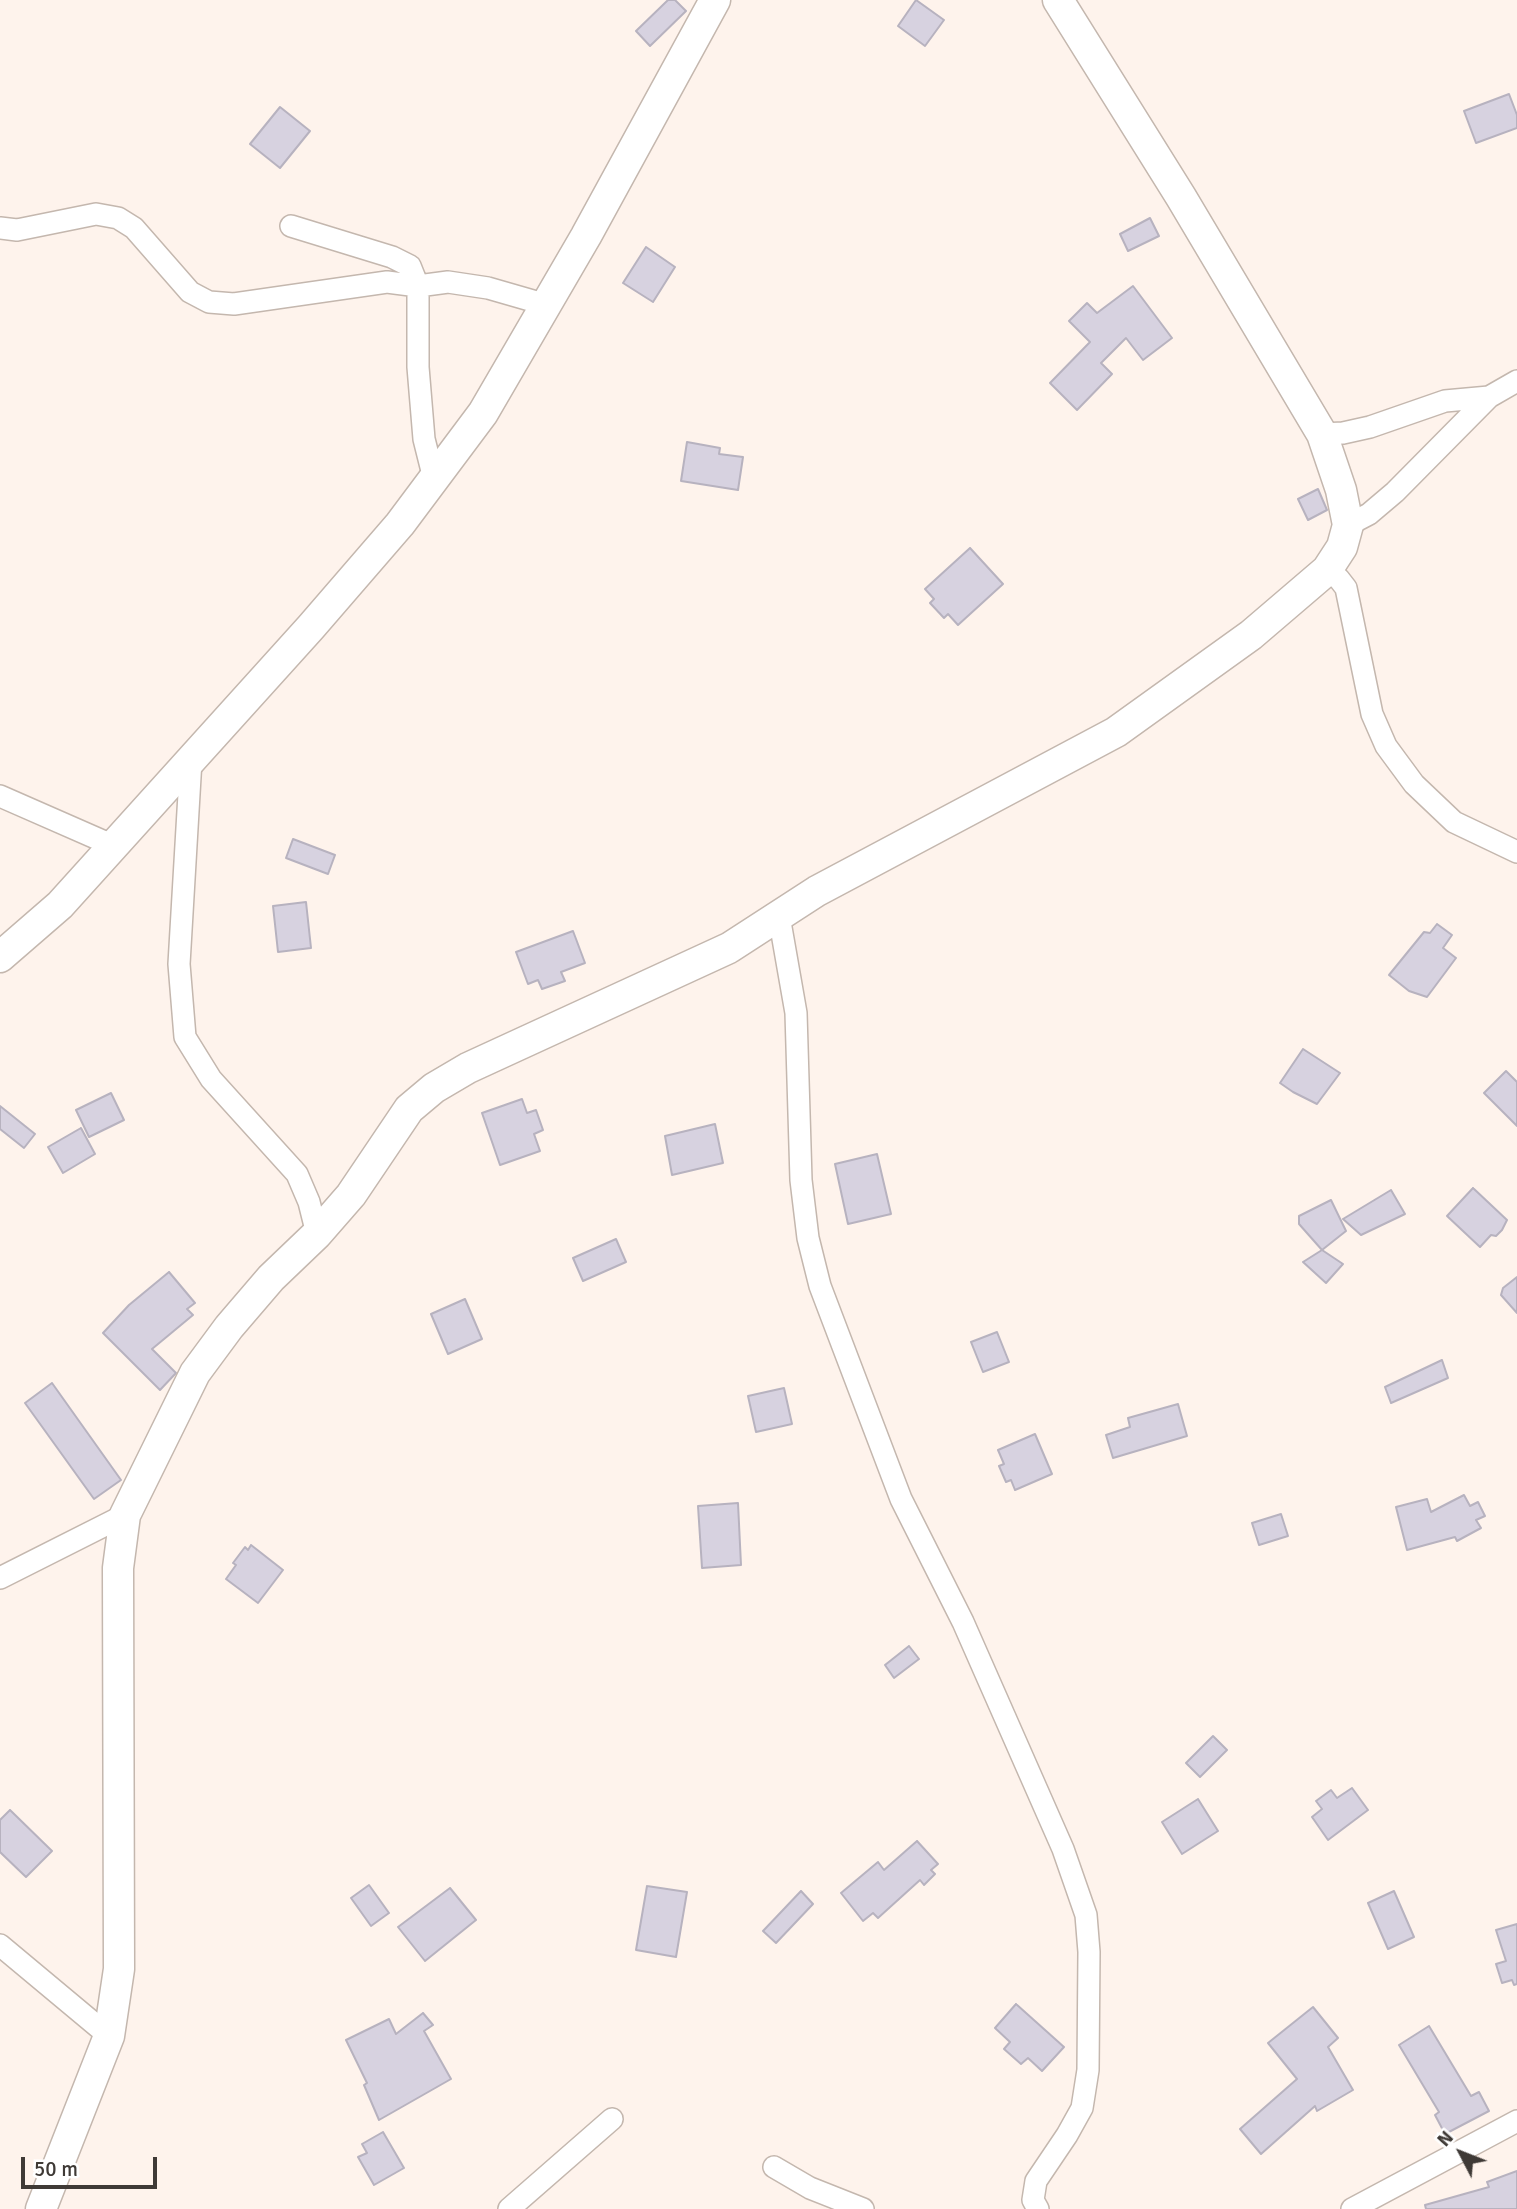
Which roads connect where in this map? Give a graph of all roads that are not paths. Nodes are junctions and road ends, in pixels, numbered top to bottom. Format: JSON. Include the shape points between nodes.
{"nodes":[{"id":1,"x":715,"y":0,"type":"edge"},
{"id":2,"x":1058,"y":0,"type":"edge"},
{"id":3,"x":291,"y":226,"type":"dead end"},
{"id":4,"x":0,"y":228,"type":"edge"},
{"id":5,"x":418,"y":286,"type":"junction"},
{"id":6,"x":547,"y":304,"type":"junction"},
{"id":7,"x":1517,"y":381,"type":"edge"},
{"id":8,"x":1489,"y":397,"type":"junction"},
{"id":9,"x":1322,"y":435,"type":"junction"},
{"id":10,"x":434,"y":478,"type":"junction"},
{"id":11,"x":1348,"y":524,"type":"junction"},
{"id":12,"x":1327,"y":570,"type":"junction"},
{"id":13,"x":191,"y":760,"type":"junction"},
{"id":14,"x":0,"y":796,"type":"edge"},
{"id":15,"x":114,"y":846,"type":"junction"},
{"id":16,"x":1517,"y":852,"type":"edge"},
{"id":17,"x":779,"y":916,"type":"junction"},
{"id":18,"x":0,"y":957,"type":"edge"},
{"id":19,"x":317,"y":1234,"type":"junction"},
{"id":20,"x":125,"y":1515,"type":"junction"},
{"id":21,"x":0,"y":1578,"type":"edge"},
{"id":22,"x":0,"y":1945,"type":"edge"},
{"id":23,"x":109,"y":2036,"type":"junction"},
{"id":24,"x":612,"y":2119,"type":"dead end"},
{"id":25,"x":1517,"y":2121,"type":"edge"},
{"id":26,"x":774,"y":2167,"type":"dead end"},
{"id":27,"x":41,"y":2209,"type":"edge"},
{"id":28,"x":509,"y":2209,"type":"edge"},
{"id":29,"x":863,"y":2209,"type":"edge"},
{"id":30,"x":1038,"y":2209,"type":"edge"},
{"id":31,"x":1352,"y":2209,"type":"edge"}],
"edges":[{"from":1,"to":6,"type":"street"},
{"from":2,"to":9,"type":"street"},
{"from":3,"to":5,"type":"street","via":[[392,257],[410,266]]},
{"from":4,"to":5,"type":"street","via":[[16,230],[96,214],[118,218],[134,228],[190,292],[209,302],[234,304],[387,282]]},
{"from":5,"to":6,"type":"street","via":[[448,282]]},
{"from":5,"to":10,"type":"street","via":[[418,367],[424,439]]},
{"from":6,"to":10,"type":"street","via":[[483,413]]},
{"from":7,"to":8,"type":"street"},
{"from":8,"to":9,"type":"street","via":[[1446,401],[1370,427]]},
{"from":8,"to":11,"type":"street","via":[[1395,492],[1369,514]]},
{"from":9,"to":11,"type":"street","via":[[1342,490]]},
{"from":10,"to":13,"type":"street","via":[[400,524]]},
{"from":11,"to":12,"type":"street","via":[[1342,547]]},
{"from":12,"to":16,"type":"street","via":[[1346,588],[1372,714],[1386,746],[1414,784],[1454,822]]},
{"from":12,"to":17,"type":"street","via":[[1251,635],[1116,732],[817,891]]},
{"from":13,"to":15,"type":"street"},
{"from":13,"to":19,"type":"street","via":[[179,964],[185,1037],[211,1080],[297,1174]]},
{"from":14,"to":15,"type":"street"},
{"from":15,"to":18,"type":"street","via":[[60,905]]},
{"from":17,"to":19,"type":"street","via":[[729,948],[433,1088],[409,1109],[351,1195]]},
{"from":17,"to":30,"type":"street","via":[[797,1024],[801,1180],[820,1286],[901,1499],[963,1622],[1063,1849],[1086,1915],[1088,2070],[1082,2108],[1036,2181],[1033,2200]]},
{"from":19,"to":20,"type":"street","via":[[271,1278],[195,1373]]},
{"from":20,"to":21,"type":"street"},
{"from":20,"to":23,"type":"street","via":[[118,1568],[119,1969]]},
{"from":22,"to":23,"type":"street"},
{"from":23,"to":27,"type":"street"},
{"from":24,"to":28,"type":"street"},
{"from":25,"to":31,"type":"street"},
{"from":26,"to":29,"type":"street","via":[[810,2188]]}]}
